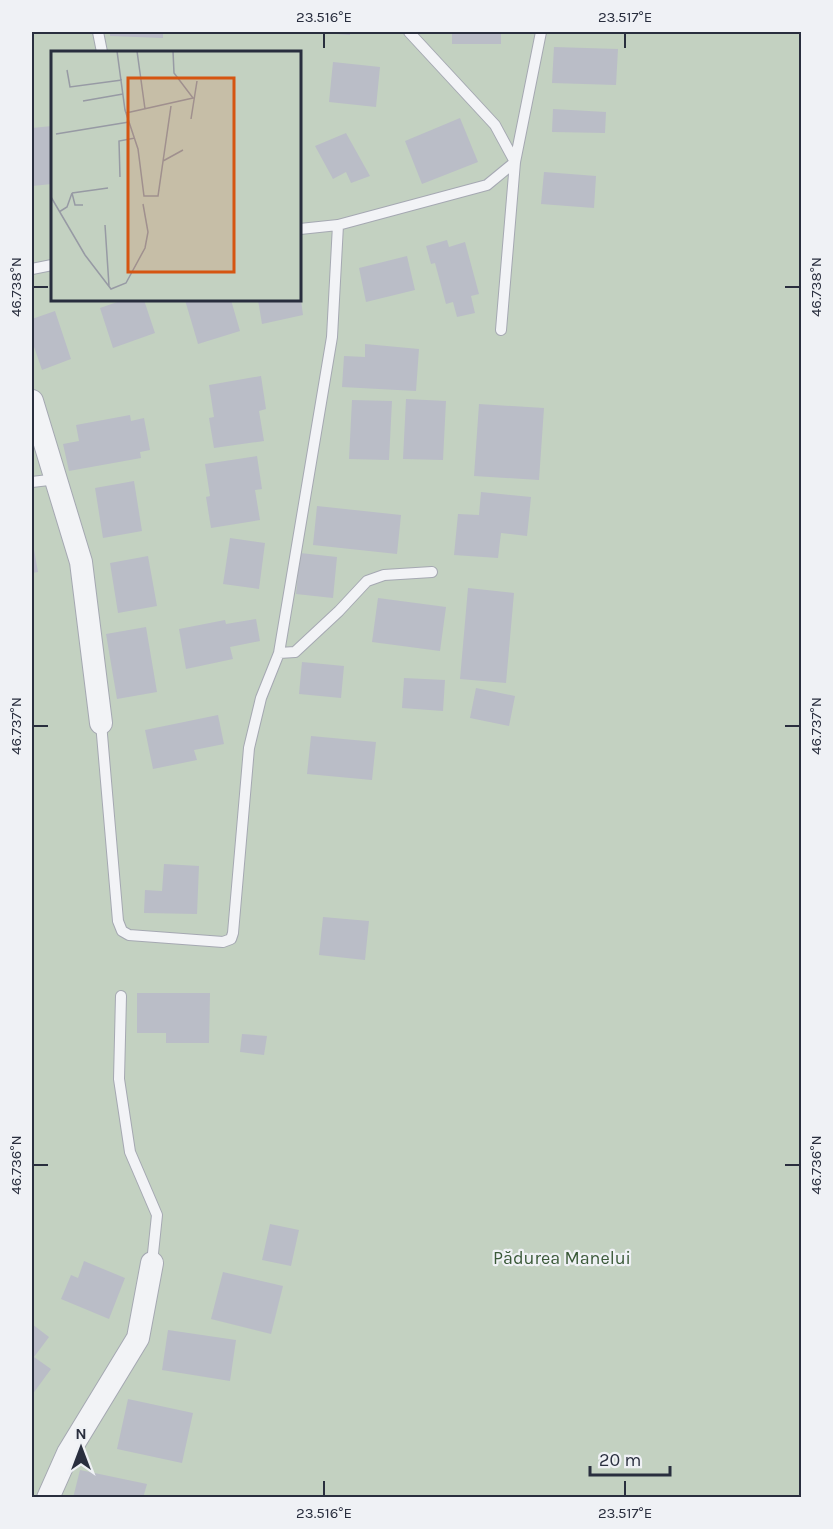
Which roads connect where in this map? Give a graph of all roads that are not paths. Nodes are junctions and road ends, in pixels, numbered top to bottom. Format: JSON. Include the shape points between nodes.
{"nodes":[{"id":1,"x":98,"y":32,"type":"edge"},
{"id":2,"x":409,"y":32,"type":"edge"},
{"id":3,"x":541,"y":32,"type":"edge"},
{"id":4,"x":102,"y":51,"type":"edge"},
{"id":5,"x":515,"y":162,"type":"junction"},
{"id":6,"x":338,"y":225,"type":"junction"},
{"id":7,"x":302,"y":230,"type":"edge"},
{"id":8,"x":51,"y":266,"type":"edge"},
{"id":9,"x":32,"y":269,"type":"edge"},
{"id":10,"x":501,"y":330,"type":"dead end"},
{"id":11,"x":32,"y":401,"type":"edge"},
{"id":12,"x":57,"y":479,"type":"junction"},
{"id":13,"x":32,"y":482,"type":"edge"},
{"id":14,"x":432,"y":572,"type":"dead end"},
{"id":15,"x":279,"y":653,"type":"junction"},
{"id":16,"x":101,"y":723,"type":"joint"},
{"id":17,"x":121,"y":996,"type":"dead end"},
{"id":18,"x":152,"y":1263,"type":"joint"},
{"id":19,"x":48,"y":1497,"type":"edge"}],
"edges":[{"from":1,"to":4,"type":"lane"},
{"from":2,"to":5,"type":"lane","via":[[495,125]]},
{"from":3,"to":5,"type":"lane"},
{"from":5,"to":6,"type":"lane","via":[[487,185]]},
{"from":5,"to":10,"type":"lane"},
{"from":6,"to":7,"type":"lane"},
{"from":6,"to":15,"type":"lane","via":[[332,337]]},
{"from":8,"to":9,"type":"lane"},
{"from":11,"to":12,"type":"street"},
{"from":12,"to":13,"type":"lane"},
{"from":12,"to":16,"type":"street","via":[[81,562]]},
{"from":14,"to":15,"type":"lane","via":[[384,575],[367,581],[295,652]]},
{"from":15,"to":16,"type":"lane","via":[[261,698],[249,748],[231,939],[223,942],[129,935],[122,931]]},
{"from":17,"to":18,"type":"lane","via":[[119,1079],[130,1152],[157,1215]]},
{"from":18,"to":19,"type":"street","via":[[138,1338],[68,1453]]}]}
